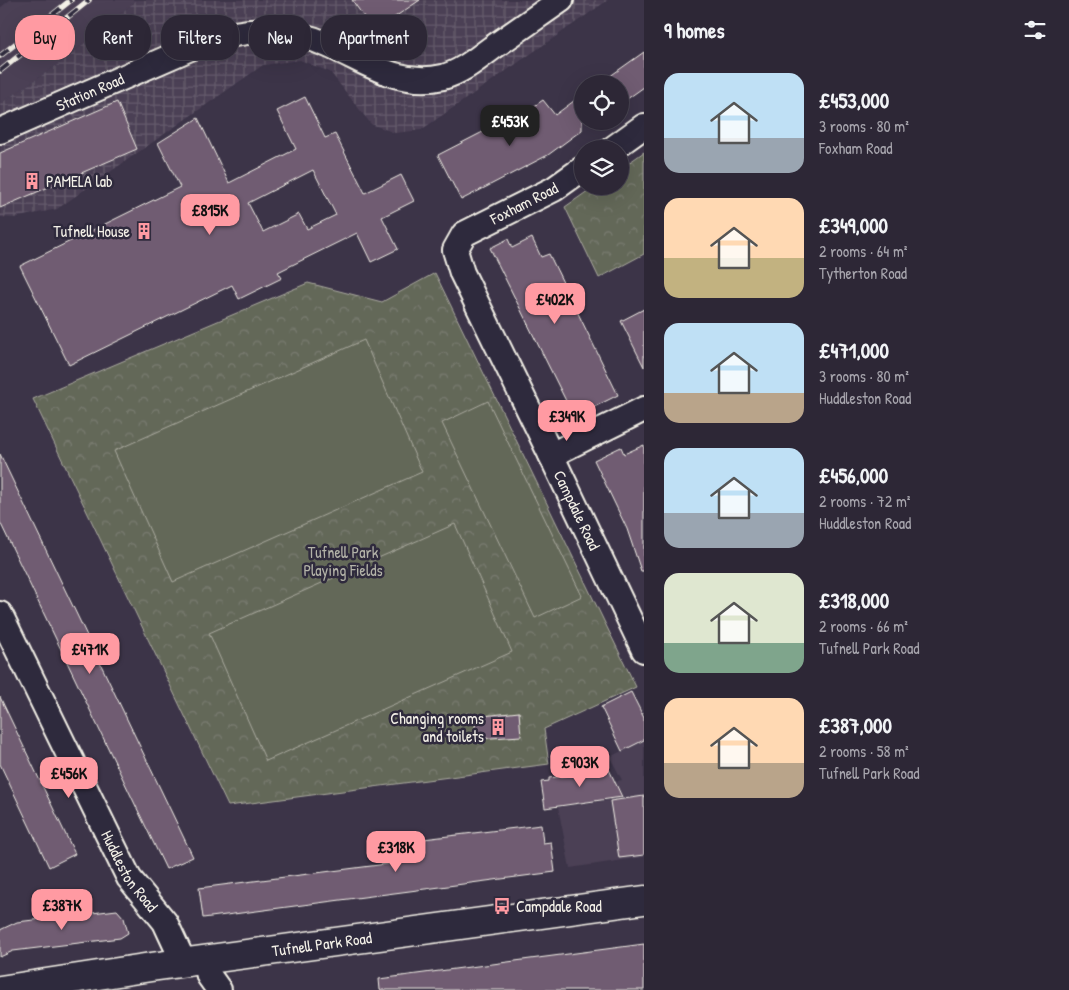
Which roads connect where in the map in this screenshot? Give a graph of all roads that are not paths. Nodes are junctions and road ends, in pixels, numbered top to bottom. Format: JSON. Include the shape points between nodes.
{"nodes":[{"id":1,"x":561,"y":0,"type":"edge"},
{"id":2,"x":644,"y":126,"type":"edge"},
{"id":3,"x":0,"y":131,"type":"edge"},
{"id":4,"x":625,"y":140,"type":"edge"},
{"id":5,"x":574,"y":175,"type":"edge"},
{"id":6,"x":464,"y":234,"type":"joint"},
{"id":7,"x":644,"y":409,"type":"edge"},
{"id":8,"x":551,"y":455,"type":"junction"},
{"id":9,"x":0,"y":614,"type":"edge"},
{"id":10,"x":643,"y":647,"type":"edge"},
{"id":11,"x":644,"y":900,"type":"edge"},
{"id":12,"x":194,"y":962,"type":"junction"},
{"id":13,"x":0,"y":990,"type":"edge"},
{"id":14,"x":219,"y":990,"type":"edge"}],
"edges":[{"from":1,"to":3,"type":"street","name":"Station Road","via":[[468,65],[446,76],[431,79],[398,77],[312,39],[279,32],[247,31],[202,43]]},
{"from":2,"to":4,"type":"street"},
{"from":5,"to":6,"type":"street","name":"Foxham Road","via":[[554,189]]},
{"from":6,"to":8,"type":"street","name":"Campdale Road","via":[[455,250],[462,273]]},
{"from":7,"to":8,"type":"street"},
{"from":8,"to":10,"type":"street","name":"Campdale Road"},
{"from":9,"to":12,"type":"street","name":"Huddleston Road","via":[[129,878]]},
{"from":11,"to":12,"type":"street","name":"Tufnell Park Road"},
{"from":12,"to":13,"type":"street","name":"Tufnell Park Road"},
{"from":12,"to":14,"type":"street","name":"Huddleston Road"}]}
